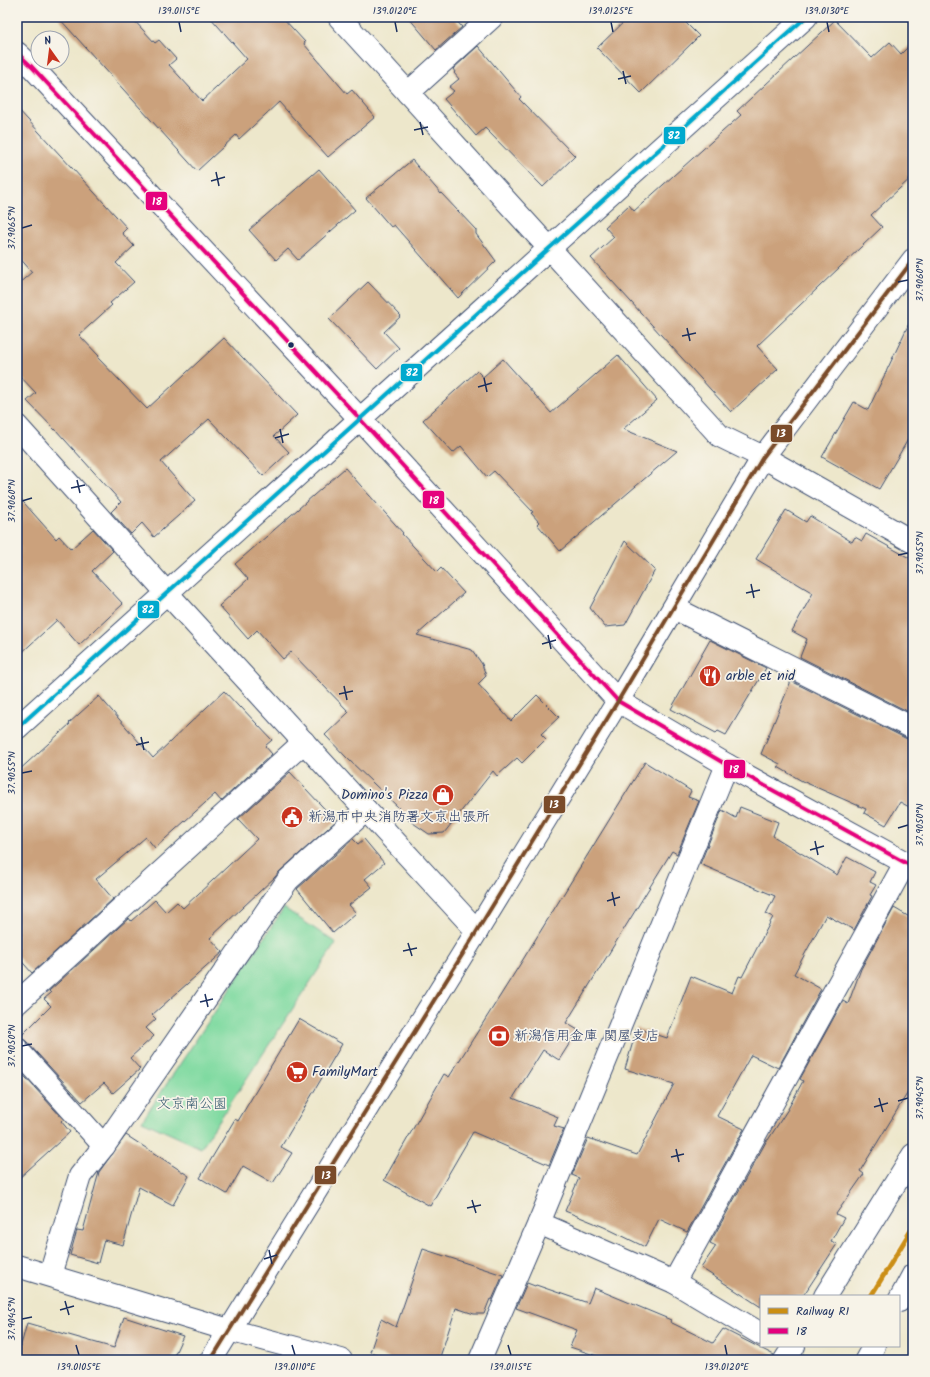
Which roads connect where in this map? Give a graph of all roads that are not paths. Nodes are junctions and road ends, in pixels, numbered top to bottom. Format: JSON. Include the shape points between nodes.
{"nodes":[{"id":1,"x":339,"y":17,"type":"edge"},
{"id":2,"x":492,"y":17,"type":"edge"},
{"id":3,"x":806,"y":17,"type":"edge"},
{"id":4,"x":17,"y":53,"type":"edge"},
{"id":5,"x":408,"y":93,"type":"junction"},
{"id":6,"x":549,"y":249,"type":"junction"},
{"id":7,"x":913,"y":260,"type":"edge"},
{"id":8,"x":360,"y":419,"type":"junction"},
{"id":9,"x":20,"y":437,"type":"edge"},
{"id":10,"x":763,"y":457,"type":"junction"},
{"id":11,"x":913,"y":542,"type":"edge"},
{"id":12,"x":167,"y":593,"type":"junction"},
{"id":13,"x":674,"y":608,"type":"junction"},
{"id":14,"x":618,"y":701,"type":"junction"},
{"id":15,"x":17,"y":728,"type":"edge"},
{"id":16,"x":913,"y":728,"type":"edge"},
{"id":17,"x":304,"y":742,"type":"junction"},
{"id":18,"x":727,"y":765,"type":"junction"},
{"id":19,"x":366,"y":810,"type":"junction"},
{"id":20,"x":909,"y":865,"type":"edge"},
{"id":21,"x":477,"y":931,"type":"junction"},
{"id":22,"x":17,"y":1003,"type":"edge"},
{"id":23,"x":17,"y":1049,"type":"edge"},
{"id":24,"x":104,"y":1146,"type":"junction"},
{"id":25,"x":913,"y":1155,"type":"edge"},
{"id":26,"x":538,"y":1223,"type":"junction"},
{"id":27,"x":17,"y":1266,"type":"edge"},
{"id":28,"x":50,"y":1275,"type":"junction"},
{"id":29,"x":913,"y":1275,"type":"edge"},
{"id":30,"x":674,"y":1282,"type":"junction"},
{"id":31,"x":826,"y":1295,"type":"edge"},
{"id":32,"x":900,"y":1299,"type":"edge"},
{"id":33,"x":229,"y":1330,"type":"junction"},
{"id":34,"x":760,"y":1333,"type":"edge"},
{"id":35,"x":873,"y":1347,"type":"edge"},
{"id":36,"x":211,"y":1360,"type":"edge"},
{"id":37,"x":341,"y":1360,"type":"edge"},
{"id":38,"x":480,"y":1360,"type":"edge"},
{"id":39,"x":866,"y":1360,"type":"edge"}],
"edges":[{"from":1,"to":5,"type":"main road"},
{"from":2,"to":5,"type":"main road"},
{"from":3,"to":6,"type":"main road"},
{"from":4,"to":8,"type":"main road"},
{"from":5,"to":6,"type":"main road"},
{"from":6,"to":8,"type":"main road"},
{"from":6,"to":10,"type":"main road","via":[[720,436]]},
{"from":7,"to":10,"type":"main road"},
{"from":8,"to":12,"type":"main road"},
{"from":8,"to":14,"type":"main road"},
{"from":9,"to":12,"type":"main road"},
{"from":10,"to":11,"type":"main road"},
{"from":10,"to":13,"type":"main road"},
{"from":12,"to":15,"type":"main road"},
{"from":12,"to":17,"type":"main road"},
{"from":13,"to":14,"type":"main road"},
{"from":13,"to":16,"type":"main road"},
{"from":14,"to":18,"type":"main road"},
{"from":14,"to":21,"type":"main road"},
{"from":17,"to":19,"type":"main road"},
{"from":17,"to":22,"type":"main road"},
{"from":18,"to":20,"type":"main road"},
{"from":18,"to":26,"type":"main road"},
{"from":19,"to":21,"type":"main road"},
{"from":19,"to":24,"type":"main road","via":[[288,880]]},
{"from":20,"to":30,"type":"main road"},
{"from":21,"to":33,"type":"main road"},
{"from":23,"to":24,"type":"main road"},
{"from":24,"to":28,"type":"main road","via":[[80,1176]]},
{"from":25,"to":31,"type":"main road"},
{"from":26,"to":30,"type":"main road"},
{"from":26,"to":38,"type":"main road"},
{"from":27,"to":28,"type":"main road"},
{"from":28,"to":33,"type":"main road"},
{"from":29,"to":32,"type":"main road"},
{"from":30,"to":34,"type":"main road"},
{"from":33,"to":36,"type":"main road"},
{"from":33,"to":37,"type":"main road"},
{"from":35,"to":39,"type":"main road"}]}
